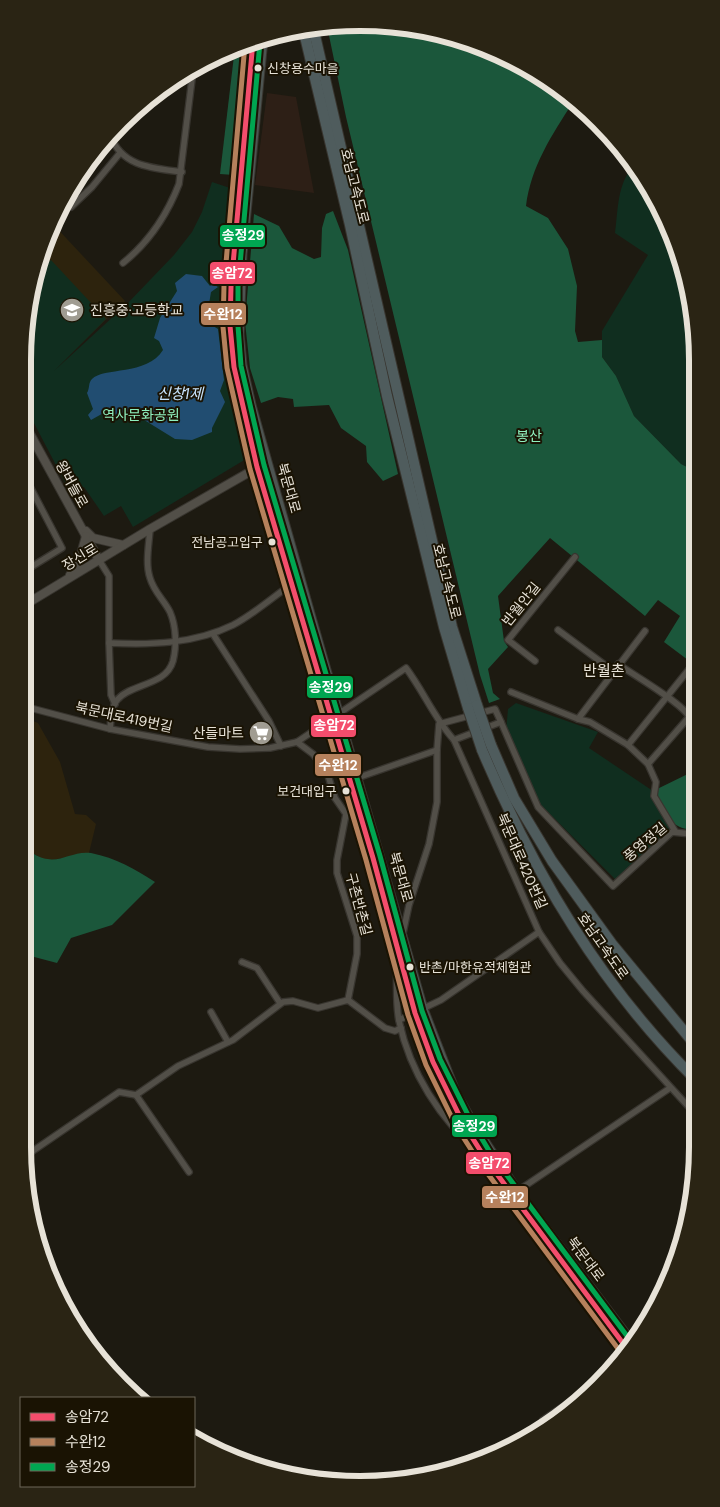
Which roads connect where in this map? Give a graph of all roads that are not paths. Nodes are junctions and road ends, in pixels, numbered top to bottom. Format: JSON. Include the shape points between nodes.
{"nodes":[{"id":1,"x":315,"y":34,"type":"edge"},
{"id":2,"x":305,"y":36,"type":"edge"},
{"id":3,"x":262,"y":46,"type":"edge"},
{"id":4,"x":252,"y":50,"type":"edge"},
{"id":5,"x":192,"y":77,"type":"edge"},
{"id":6,"x":114,"y":142,"type":"edge"},
{"id":7,"x":120,"y":153,"type":"junction"},
{"id":8,"x":182,"y":172,"type":"junction"},
{"id":9,"x":71,"y":207,"type":"dead end"},
{"id":10,"x":123,"y":264,"type":"dead end"},
{"id":11,"x":31,"y":437,"type":"edge"},
{"id":12,"x":267,"y":462,"type":"junction"},
{"id":13,"x":257,"y":467,"type":"junction"},
{"id":14,"x":31,"y":490,"type":"edge"},
{"id":15,"x":81,"y":526,"type":"junction"},
{"id":16,"x":150,"y":529,"type":"junction"},
{"id":17,"x":86,"y":536,"type":"junction"},
{"id":18,"x":123,"y":545,"type":"junction"},
{"id":19,"x":575,"y":557,"type":"dead end"},
{"id":20,"x":99,"y":560,"type":"junction"},
{"id":21,"x":31,"y":567,"type":"edge"},
{"id":22,"x":67,"y":579,"type":"junction"},
{"id":23,"x":293,"y":584,"type":"junction"},
{"id":24,"x":31,"y":601,"type":"edge"},
{"id":25,"x":558,"y":630,"type":"dead end"},
{"id":26,"x":645,"y":631,"type":"dead end"},
{"id":27,"x":213,"y":634,"type":"junction"},
{"id":28,"x":109,"y":643,"type":"junction"},
{"id":29,"x":174,"y":643,"type":"junction"},
{"id":30,"x":535,"y":661,"type":"dead end"},
{"id":31,"x":618,"y":664,"type":"junction"},
{"id":32,"x":689,"y":669,"type":"edge"},
{"id":33,"x":613,"y":671,"type":"junction"},
{"id":34,"x":511,"y":692,"type":"dead end"},
{"id":35,"x":668,"y":698,"type":"junction"},
{"id":36,"x":114,"y":704,"type":"junction"},
{"id":37,"x":472,"y":706,"type":"junction"},
{"id":38,"x":31,"y":708,"type":"edge"},
{"id":39,"x":335,"y":715,"type":"junction"},
{"id":40,"x":578,"y":719,"type":"junction"},
{"id":41,"x":500,"y":722,"type":"junction"},
{"id":42,"x":439,"y":724,"type":"junction"},
{"id":43,"x":110,"y":728,"type":"junction"},
{"id":44,"x":454,"y":740,"type":"junction"},
{"id":45,"x":297,"y":742,"type":"junction"},
{"id":46,"x":628,"y":745,"type":"junction"},
{"id":47,"x":281,"y":746,"type":"junction"},
{"id":48,"x":487,"y":748,"type":"junction"},
{"id":49,"x":437,"y":750,"type":"junction"},
{"id":50,"x":648,"y":764,"type":"junction"},
{"id":51,"x":357,"y":778,"type":"junction"},
{"id":52,"x":514,"y":798,"type":"junction"},
{"id":53,"x":675,"y":831,"type":"junction"},
{"id":54,"x":689,"y":834,"type":"edge"},
{"id":55,"x":539,"y":932,"type":"junction"},
{"id":56,"x":402,"y":934,"type":"junction"},
{"id":57,"x":397,"y":944,"type":"junction"},
{"id":58,"x":242,"y":962,"type":"dead end"},
{"id":59,"x":348,"y":1000,"type":"junction"},
{"id":60,"x":280,"y":1003,"type":"junction"},
{"id":61,"x":626,"y":1003,"type":"junction"},
{"id":62,"x":419,"y":1011,"type":"junction"},
{"id":63,"x":211,"y":1012,"type":"dead end"},
{"id":64,"x":399,"y":1020,"type":"junction"},
{"id":65,"x":689,"y":1027,"type":"edge"},
{"id":66,"x":401,"y":1028,"type":"junction"},
{"id":67,"x":689,"y":1037,"type":"edge"},
{"id":68,"x":228,"y":1042,"type":"junction"},
{"id":69,"x":689,"y":1072,"type":"edge"},
{"id":70,"x":689,"y":1081,"type":"edge"},
{"id":71,"x":670,"y":1088,"type":"junction"},
{"id":72,"x":136,"y":1096,"type":"junction"},
{"id":73,"x":689,"y":1108,"type":"edge"},
{"id":74,"x":31,"y":1152,"type":"edge"},
{"id":75,"x":485,"y":1158,"type":"junction"},
{"id":76,"x":189,"y":1172,"type":"dead end"},
{"id":77,"x":514,"y":1193,"type":"junction"},
{"id":78,"x":628,"y":1337,"type":"edge"},
{"id":79,"x":623,"y":1344,"type":"edge"}],
"edges":[{"from":1,"to":37,"type":"highway","name":"호남고속도로"},
{"from":2,"to":37,"type":"highway","name":"호남고속도로","via":[[389,405],[444,627]]},
{"from":3,"to":12,"type":"main road","name":"북문대로","via":[[238,307],[242,365]]},
{"from":4,"to":13,"type":"main road","name":"북문대로","via":[[230,326],[234,367]]},
{"from":5,"to":8,"type":"street"},
{"from":6,"to":7,"type":"street"},
{"from":7,"to":8,"type":"street","via":[[139,166]]},
{"from":7,"to":9,"type":"street"},
{"from":8,"to":10,"type":"street","via":[[163,218]]},
{"from":11,"to":15,"type":"main road","name":"왕버들로"},
{"from":12,"to":13,"type":"main road","name":"장신로"},
{"from":12,"to":39,"type":"main road","name":"북문대로"},
{"from":13,"to":16,"type":"main road","name":"장신로"},
{"from":13,"to":23,"type":"main road","name":"북문대로"},
{"from":14,"to":21,"type":"street","via":[[62,548]]},
{"from":15,"to":17,"type":"main road","name":"왕버들로"},
{"from":15,"to":18,"type":"main road","via":[[93,538]]},
{"from":16,"to":18,"type":"main road","name":"장신로"},
{"from":16,"to":29,"type":"street","via":[[147,561],[150,578],[170,612]]},
{"from":17,"to":20,"type":"main road","name":"왕버들로"},
{"from":17,"to":22,"type":"main road","via":[[78,564]]},
{"from":18,"to":20,"type":"main road","name":"장신로"},
{"from":19,"to":30,"type":"street","name":"반월안길","via":[[508,640]]},
{"from":20,"to":22,"type":"main road","name":"장신로"},
{"from":20,"to":28,"type":"street","via":[[109,576]]},
{"from":22,"to":24,"type":"main road","name":"장신로"},
{"from":23,"to":27,"type":"street","via":[[235,624]]},
{"from":23,"to":39,"type":"main road","name":"북문대로"},
{"from":25,"to":33,"type":"street"},
{"from":26,"to":31,"type":"street"},
{"from":27,"to":29,"type":"street"},
{"from":27,"to":47,"type":"street","via":[[269,721]]},
{"from":28,"to":29,"type":"street"},
{"from":28,"to":36,"type":"street"},
{"from":29,"to":36,"type":"street","via":[[173,661],[167,672],[118,698]]},
{"from":31,"to":33,"type":"street"},
{"from":31,"to":35,"type":"street"},
{"from":32,"to":35,"type":"street"},
{"from":33,"to":40,"type":"street"},
{"from":34,"to":40,"type":"street"},
{"from":35,"to":46,"type":"street"},
{"from":35,"to":50,"type":"street","via":[[689,717]]},
{"from":36,"to":43,"type":"street"},
{"from":37,"to":48,"type":"highway","name":"호남고속도로","bridge":true},
{"from":38,"to":43,"type":"street","name":"북문대로419번길"},
{"from":39,"to":42,"type":"street","name":"북문대로420번길","via":[[406,668],[422,689]]},
{"from":39,"to":45,"type":"street","name":"북문대로419번길"},
{"from":39,"to":51,"type":"main road","name":"북문대로"},
{"from":39,"to":57,"type":"main road","name":"북문대로"},
{"from":40,"to":46,"type":"street","via":[[590,722]]},
{"from":41,"to":42,"type":"street","via":[[495,709]]},
{"from":41,"to":44,"type":"street"},
{"from":41,"to":53,"type":"street","name":"풍영정길","via":[[538,807],[613,886]]},
{"from":42,"to":44,"type":"street","name":"북문대로420번길"},
{"from":42,"to":49,"type":"street","name":"북문대로"},
{"from":43,"to":47,"type":"street","name":"북문대로419번길","via":[[223,749]]},
{"from":44,"to":55,"type":"street","name":"북문대로420번길"},
{"from":45,"to":47,"type":"street","name":"북문대로419번길"},
{"from":45,"to":59,"type":"street","name":"구촌반촌길","via":[[313,754],[327,772],[334,798],[346,814],[337,873],[357,936],[357,954]]},
{"from":46,"to":50,"type":"street"},
{"from":48,"to":52,"type":"highway","name":"호남고속도로"},
{"from":48,"to":61,"type":"highway","name":"호남고속도로","via":[[507,808],[556,901]]},
{"from":49,"to":51,"type":"street"},
{"from":49,"to":56,"type":"street","name":"북문대로","via":[[437,802],[429,844]]},
{"from":50,"to":53,"type":"street","via":[[656,782],[654,796]]},
{"from":51,"to":56,"type":"main road","name":"북문대로"},
{"from":52,"to":65,"type":"highway","via":[[531,817],[613,934]]},
{"from":52,"to":67,"type":"highway","name":"호남고속도로","via":[[579,901]]},
{"from":53,"to":54,"type":"street","name":"풍영정길"},
{"from":55,"to":62,"type":"street","via":[[441,1000]]},
{"from":55,"to":71,"type":"street","name":"북문대로420번길","via":[[571,977]]},
{"from":56,"to":62,"type":"main road","name":"북문대로"},
{"from":57,"to":62,"type":"main road","name":"북문대로"},
{"from":57,"to":64,"type":"street"},
{"from":58,"to":60,"type":"street","via":[[257,968]]},
{"from":59,"to":60,"type":"street","via":[[318,1008],[287,1000]]},
{"from":59,"to":66,"type":"street","via":[[385,1028],[395,1031]]},
{"from":60,"to":68,"type":"street"},
{"from":61,"to":69,"type":"highway","name":"호남고속도로"},
{"from":61,"to":70,"type":"highway","via":[[656,1045]]},
{"from":62,"to":64,"type":"street"},
{"from":62,"to":75,"type":"main road","name":"북문대로","via":[[447,1092]]},
{"from":62,"to":77,"type":"main road","name":"북문대로","via":[[456,1094]]},
{"from":63,"to":68,"type":"street"},
{"from":64,"to":66,"type":"street"},
{"from":66,"to":75,"type":"street","via":[[407,1050],[429,1095],[450,1125]]},
{"from":68,"to":72,"type":"street","via":[[178,1066]]},
{"from":71,"to":73,"type":"street","name":"북문대로420번길"},
{"from":71,"to":77,"type":"street"},
{"from":72,"to":74,"type":"street","via":[[119,1092]]},
{"from":72,"to":76,"type":"street"},
{"from":75,"to":77,"type":"main road","name":"북문대로"},
{"from":77,"to":78,"type":"main road","name":"북문대로"},
{"from":77,"to":79,"type":"main road","name":"북문대로"}]}
